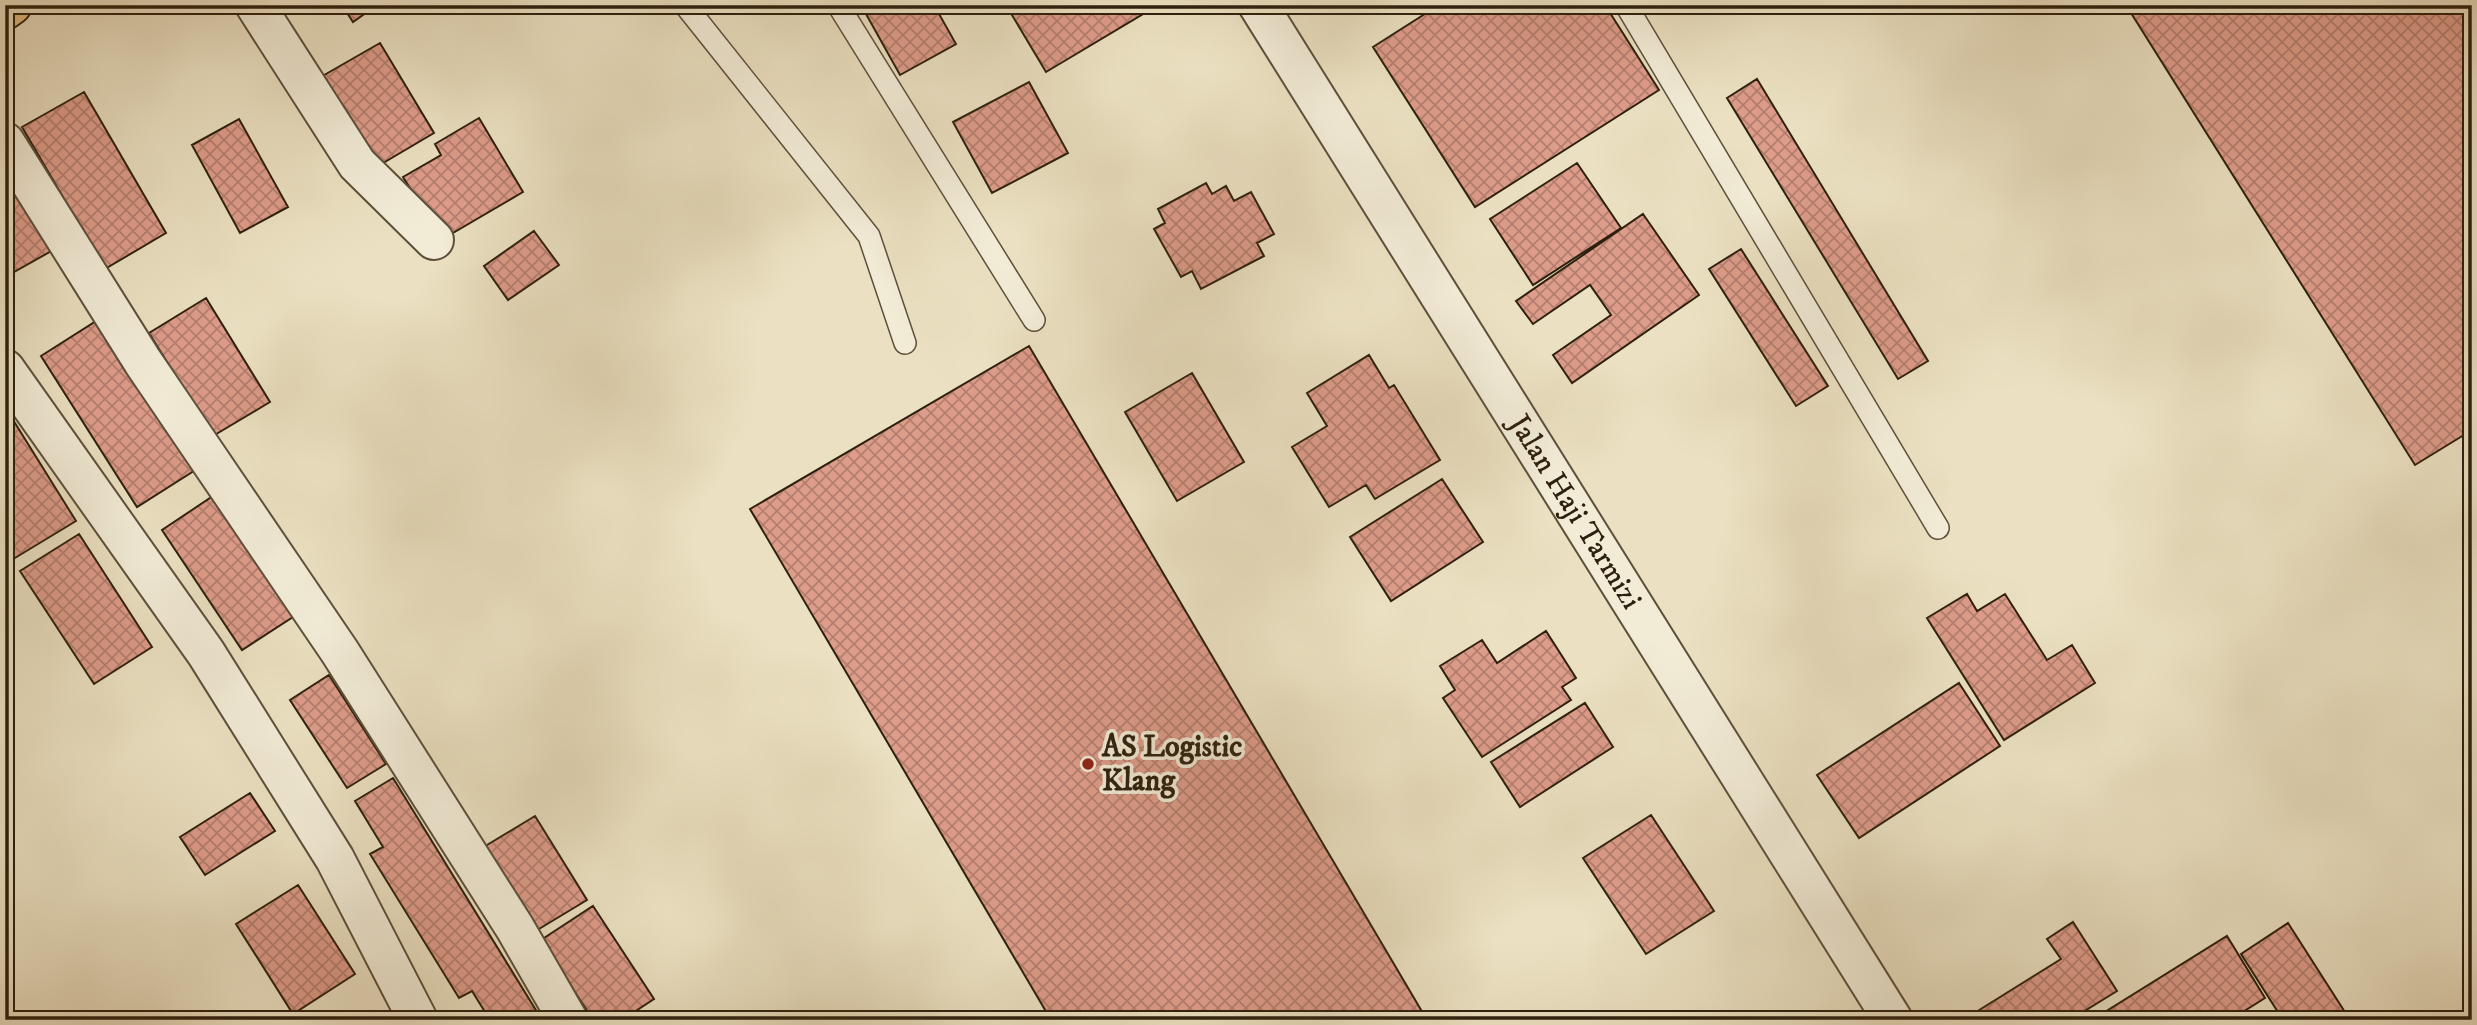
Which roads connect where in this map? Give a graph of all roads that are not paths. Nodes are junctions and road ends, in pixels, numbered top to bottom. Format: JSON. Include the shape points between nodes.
{"nodes":[{"id":1,"x":12,"y":5,"type":"edge"},
{"id":2,"x":255,"y":5,"type":"edge"},
{"id":3,"x":685,"y":5,"type":"edge"},
{"id":4,"x":838,"y":5,"type":"edge"},
{"id":5,"x":1258,"y":5,"type":"edge"},
{"id":6,"x":1626,"y":5,"type":"edge"},
{"id":7,"x":5,"y":10,"type":"edge"},
{"id":8,"x":5,"y":142,"type":"edge"},
{"id":9,"x":434,"y":240,"type":"dead end"},
{"id":10,"x":1034,"y":320,"type":"dead end"},
{"id":11,"x":905,"y":343,"type":"dead end"},
{"id":12,"x":5,"y":369,"type":"edge"},
{"id":13,"x":1938,"y":528,"type":"dead end"},
{"id":14,"x":418,"y":1020,"type":"edge"},
{"id":15,"x":568,"y":1020,"type":"edge"},
{"id":16,"x":1893,"y":1020,"type":"edge"}],
"edges":[{"from":1,"to":7,"type":"highway"},
{"from":2,"to":9,"type":"street","via":[[357,164]]},
{"from":3,"to":11,"type":"lane","via":[[869,236]]},
{"from":4,"to":10,"type":"lane"},
{"from":5,"to":16,"type":"street","name":"Jalan Haji Tarmizi"},
{"from":6,"to":13,"type":"lane"},
{"from":8,"to":15,"type":"street","via":[[143,362],[340,652],[508,916]]},
{"from":12,"to":14,"type":"street","via":[[206,653],[335,859]]}]}
